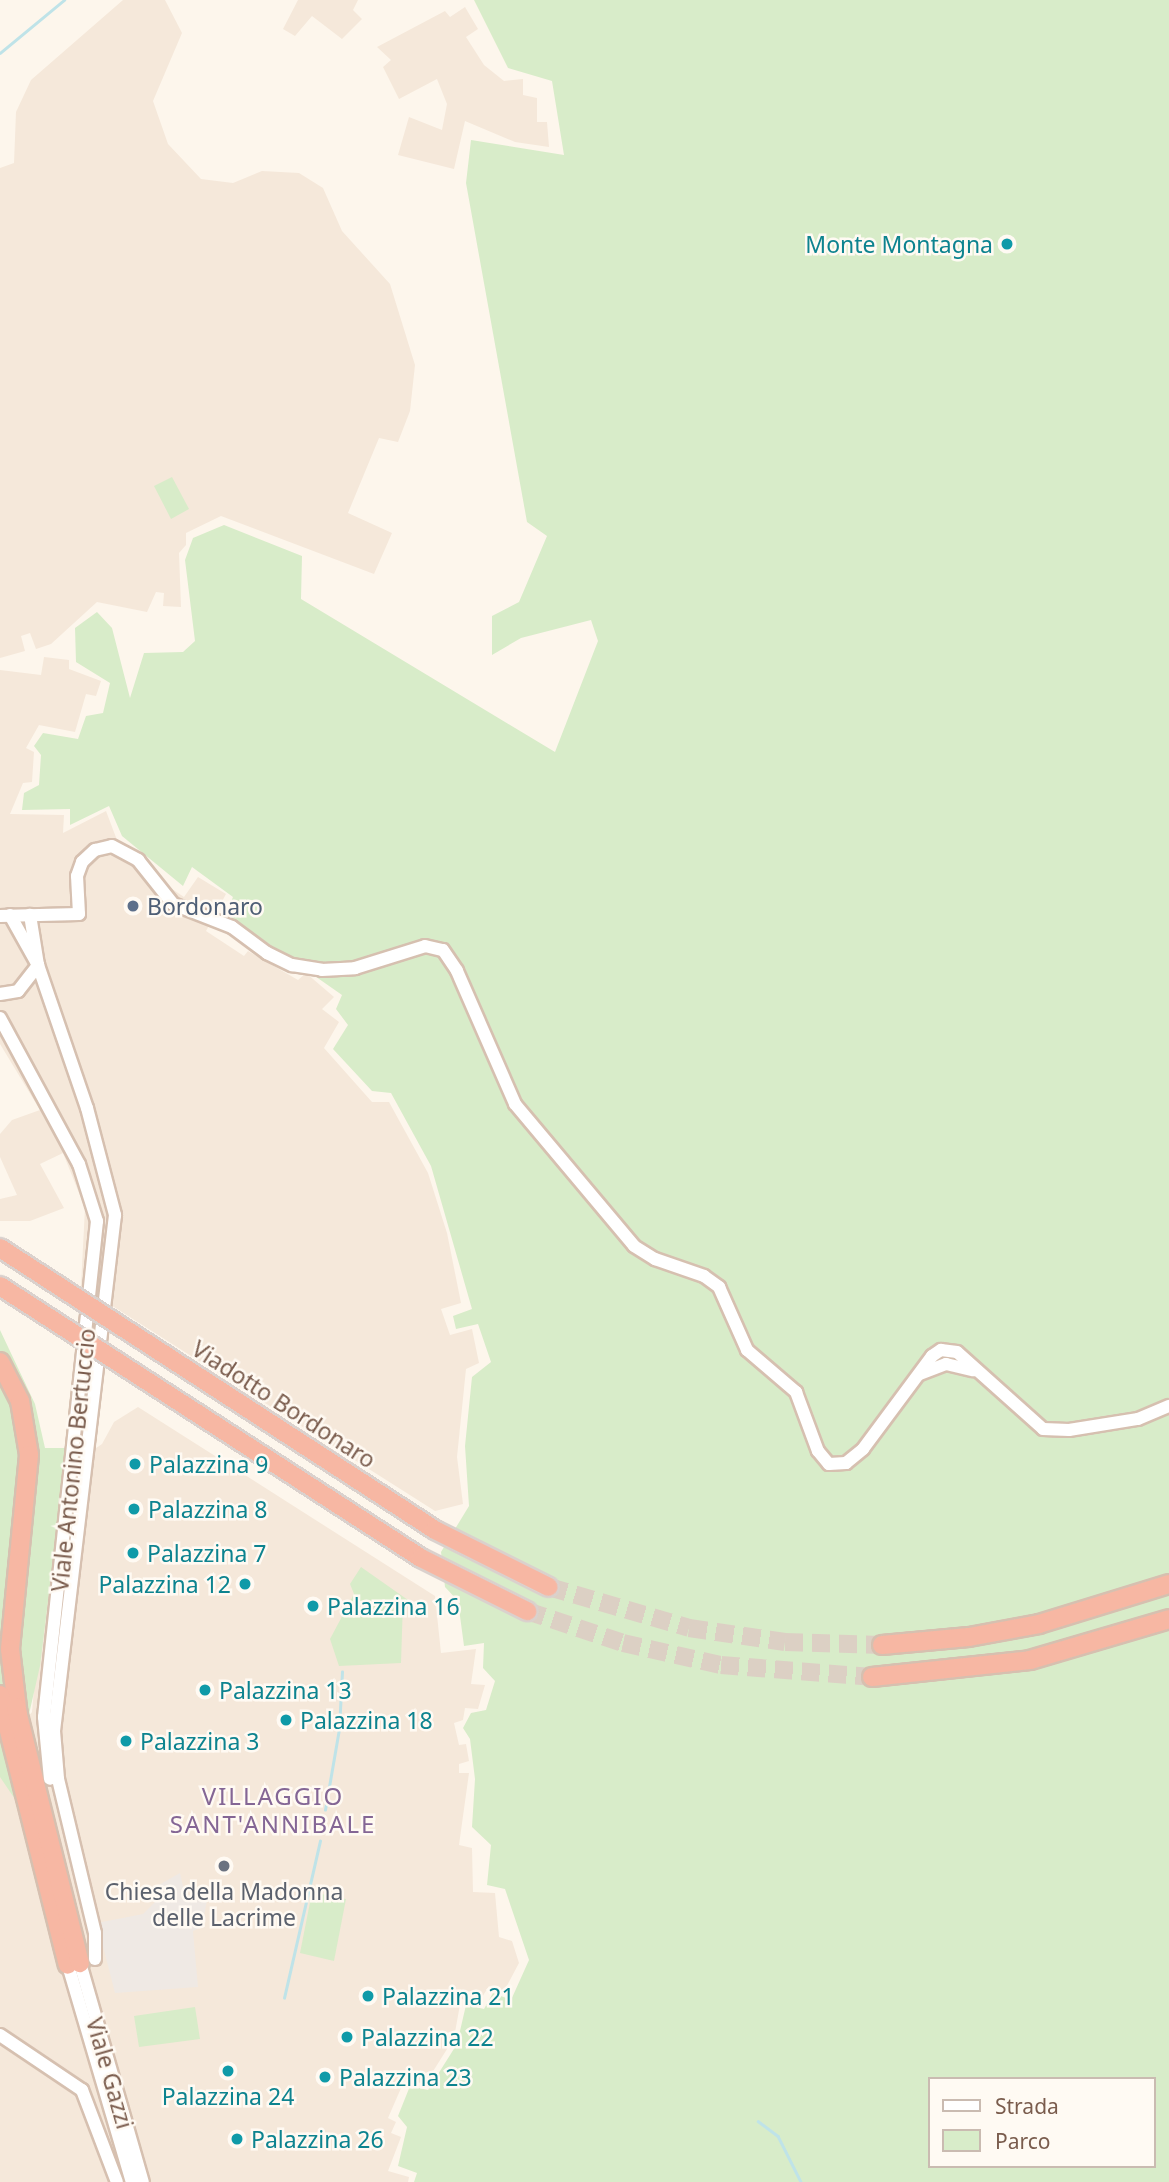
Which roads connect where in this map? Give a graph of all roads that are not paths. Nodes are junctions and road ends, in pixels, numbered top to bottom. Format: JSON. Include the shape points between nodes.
{"nodes":[{"id":1,"x":30,"y":915,"type":"junction"},
{"id":2,"x":5,"y":916,"type":"edge"},
{"id":3,"x":38,"y":965,"type":"junction"},
{"id":4,"x":0,"y":994,"type":"edge"},
{"id":5,"x":0,"y":1018,"type":"edge"},
{"id":6,"x":0,"y":1248,"type":"edge"},
{"id":7,"x":0,"y":1286,"type":"edge"},
{"id":8,"x":0,"y":1362,"type":"edge"},
{"id":9,"x":1169,"y":1406,"type":"edge"},
{"id":10,"x":1169,"y":1584,"type":"edge"},
{"id":11,"x":549,"y":1587,"type":"tunnel mouth"},
{"id":12,"x":527,"y":1611,"type":"tunnel mouth"},
{"id":13,"x":1169,"y":1619,"type":"edge"},
{"id":14,"x":0,"y":1632,"type":"edge"},
{"id":15,"x":890,"y":1644,"type":"tunnel mouth"},
{"id":16,"x":872,"y":1677,"type":"tunnel mouth"},
{"id":17,"x":0,"y":1695,"type":"edge"},
{"id":18,"x":18,"y":1716,"type":"junction"},
{"id":19,"x":88,"y":1918,"type":"junction"},
{"id":20,"x":81,"y":1962,"type":"junction"},
{"id":21,"x":0,"y":2035,"type":"edge"},
{"id":22,"x":117,"y":2182,"type":"edge"},
{"id":23,"x":132,"y":2182,"type":"edge"},
{"id":24,"x":143,"y":2182,"type":"edge"}],
"edges":[{"from":1,"to":2,"type":"street"},
{"from":1,"to":3,"type":"street"},
{"from":1,"to":9,"type":"street","via":[[79,914],[77,876],[82,862],[95,850],[112,846],[138,860],[173,904],[238,929],[267,953],[300,967],[355,968],[437,946],[452,961],[515,1104],[634,1246],[719,1287],[747,1350],[796,1392],[824,1461],[846,1463],[863,1449],[920,1375],[955,1364],[981,1374],[1044,1429],[1069,1430],[1138,1419]]},
{"from":2,"to":3,"type":"street"},
{"from":3,"to":4,"type":"street","via":[[18,991]]},
{"from":3,"to":19,"type":"street","name":"Viale Antonino Bertuccio","via":[[87,1108],[113,1204],[115,1237],[99,1334],[54,1731],[58,1779]]},
{"from":5,"to":19,"type":"street","name":"Viale Antonino Bertuccio","via":[[79,1164],[97,1221],[43,1730],[50,1780]]},
{"from":6,"to":11,"type":"highway","name":"Viadotto Bordonaro","bridge":true,"via":[[435,1530]]},
{"from":7,"to":12,"type":"highway","bridge":true,"via":[[411,1552]]},
{"from":8,"to":18,"type":"highway","via":[[20,1401],[29,1455],[10,1649]]},
{"from":10,"to":15,"type":"highway","via":[[1040,1624]]},
{"from":13,"to":16,"type":"highway","via":[[1030,1660]]},
{"from":14,"to":18,"type":"highway"},
{"from":17,"to":20,"type":"highway"},
{"from":18,"to":20,"type":"highway"},
{"from":19,"to":20,"type":"street"},
{"from":20,"to":23,"type":"street","name":"Viale Gazzi"},
{"from":20,"to":24,"type":"street","name":"Viale Gazzi"},
{"from":21,"to":22,"type":"street","via":[[82,2090]]}]}
